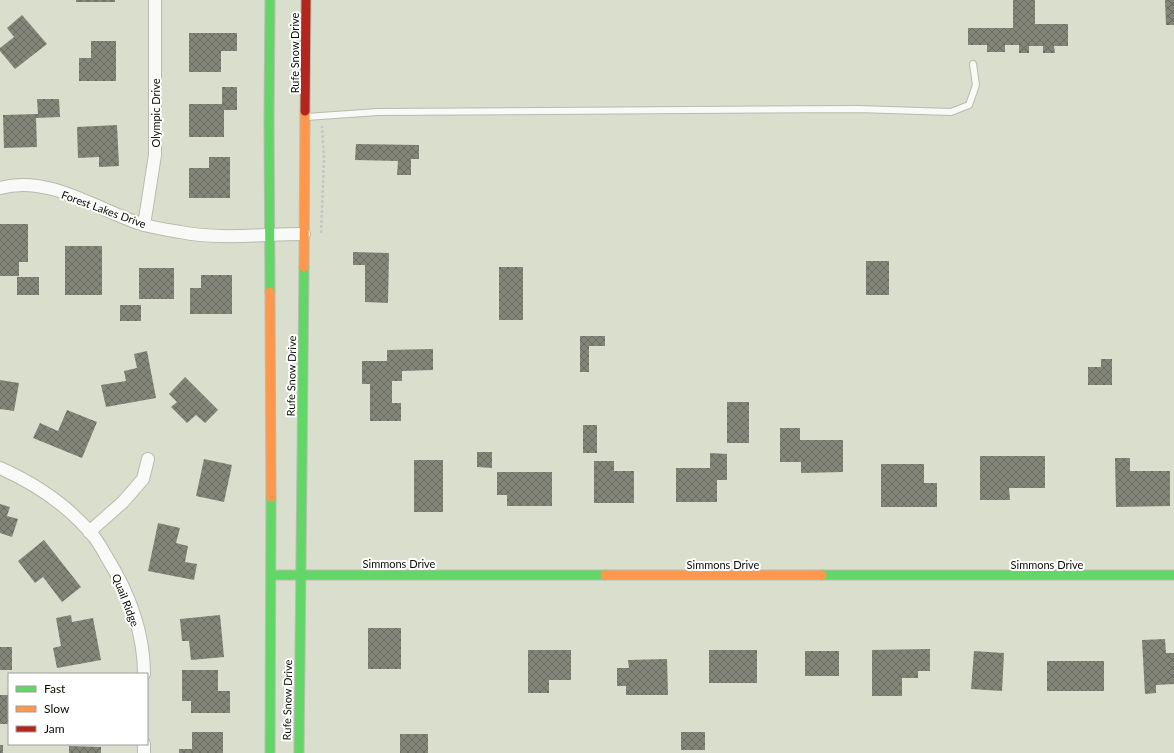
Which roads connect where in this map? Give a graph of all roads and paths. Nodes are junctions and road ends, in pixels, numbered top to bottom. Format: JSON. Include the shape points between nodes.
{"nodes":[{"id":1,"x":155,"y":0,"type":"edge"},
{"id":2,"x":270,"y":0,"type":"edge"},
{"id":3,"x":306,"y":0,"type":"edge"},
{"id":4,"x":973,"y":64,"type":"dead end"},
{"id":5,"x":306,"y":117,"type":"junction"},
{"id":6,"x":0,"y":188,"type":"edge"},
{"id":7,"x":144,"y":225,"type":"junction"},
{"id":8,"x":270,"y":234,"type":"junction"},
{"id":9,"x":304,"y":234,"type":"junction"},
{"id":10,"x":148,"y":459,"type":"dead end"},
{"id":11,"x":0,"y":468,"type":"edge"},
{"id":12,"x":90,"y":532,"type":"junction"},
{"id":13,"x":271,"y":575,"type":"junction"},
{"id":14,"x":301,"y":575,"type":"junction"},
{"id":15,"x":1174,"y":575,"type":"edge"},
{"id":16,"x":144,"y":673,"type":"edge"},
{"id":17,"x":270,"y":753,"type":"edge"},
{"id":18,"x":299,"y":753,"type":"edge"}],
"edges":[{"from":1,"to":7,"type":"street","name":"Olympic Drive","via":[[155,155]]},
{"from":2,"to":8,"type":"main road","name":"Rufe Snow Drive"},
{"from":3,"to":5,"type":"main road","name":"Rufe Snow Drive"},
{"from":4,"to":5,"type":"lane","via":[[976,85],[969,105],[951,112],[858,109],[378,112]]},
{"from":5,"to":9,"type":"main road","name":"Rufe Snow Drive"},
{"from":6,"to":7,"type":"street","name":"Forest Lakes Drive","via":[[12,184],[34,185],[64,193]]},
{"from":7,"to":8,"type":"street","name":"Forest Lakes Drive","via":[[210,236]]},
{"from":8,"to":9,"type":"street","name":"Forest Lakes Drive"},
{"from":8,"to":13,"type":"main road","name":"Rufe Snow Drive"},
{"from":9,"to":14,"type":"main road","name":"Rufe Snow Drive"},
{"from":10,"to":12,"type":"street","via":[[143,479],[123,502]]},
{"from":11,"to":12,"type":"street","name":"Quail Ridge","via":[[51,496]]},
{"from":12,"to":16,"type":"street","name":"Quail Ridge","via":[[119,577],[134,614]]},
{"from":13,"to":14,"type":"main road","name":"Simmons Drive"},
{"from":13,"to":17,"type":"main road","name":"Rufe Snow Drive"},
{"from":14,"to":15,"type":"main road","name":"Simmons Drive"},
{"from":14,"to":18,"type":"main road","name":"Rufe Snow Drive"}]}
